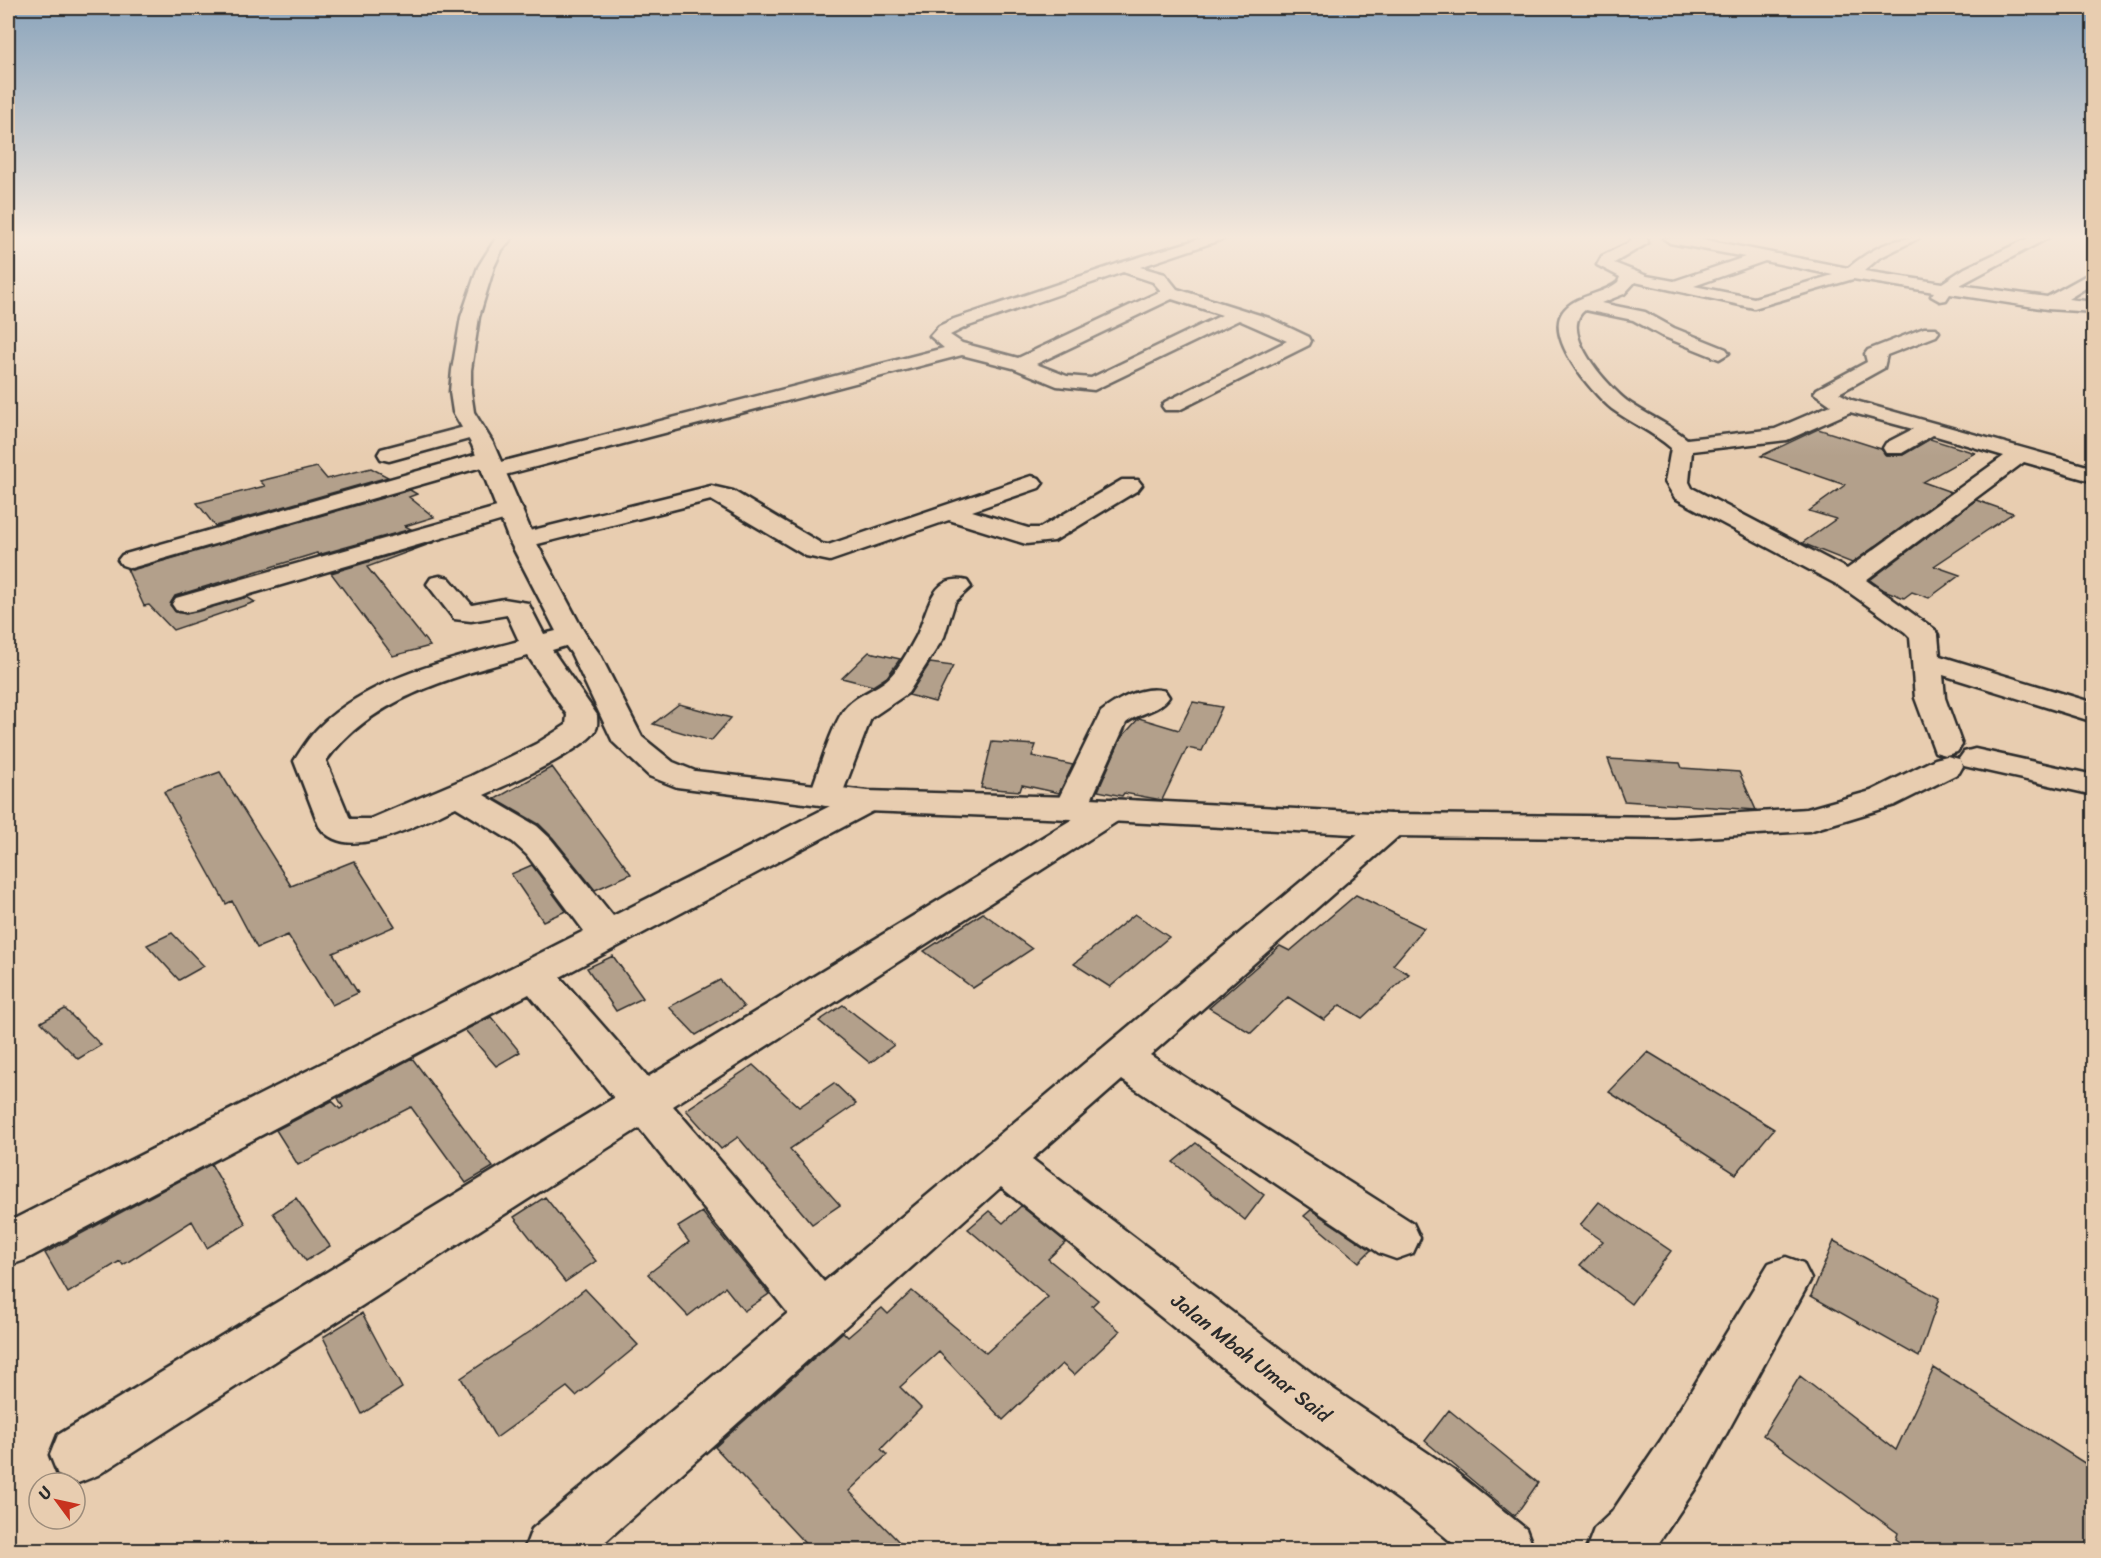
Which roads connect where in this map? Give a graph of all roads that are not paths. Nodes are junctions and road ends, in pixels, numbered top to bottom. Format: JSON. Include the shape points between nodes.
{"nodes":[{"id":1,"x":473,"y":311,"type":"edge"},
{"id":2,"x":996,"y":311,"type":"edge"},
{"id":3,"x":1134,"y":311,"type":"edge"},
{"id":4,"x":1228,"y":311,"type":"edge"},
{"id":5,"x":1574,"y":311,"type":"edge"},
{"id":6,"x":1614,"y":311,"type":"edge"},
{"id":7,"x":1238,"y":314,"type":"junction"},
{"id":8,"x":1930,"y":332,"type":"dead end"},
{"id":9,"x":961,"y":349,"type":"junction"},
{"id":10,"x":1719,"y":353,"type":"dead end"},
{"id":11,"x":1020,"y":364,"type":"junction"},
{"id":12,"x":1172,"y":406,"type":"dead end"},
{"id":13,"x":1850,"y":406,"type":"junction"},
{"id":14,"x":1930,"y":428,"type":"junction"},
{"id":15,"x":472,"y":431,"type":"junction"},
{"id":16,"x":1682,"y":447,"type":"junction"},
{"id":17,"x":1894,"y":448,"type":"dead end"},
{"id":18,"x":389,"y":454,"type":"dead end"},
{"id":19,"x":2019,"y":455,"type":"junction"},
{"id":20,"x":490,"y":465,"type":"junction"},
{"id":21,"x":2094,"y":475,"type":"edge"},
{"id":22,"x":1031,"y":483,"type":"dead end"},
{"id":23,"x":1130,"y":485,"type":"dead end"},
{"id":24,"x":511,"y":510,"type":"junction"},
{"id":25,"x":952,"y":513,"type":"junction"},
{"id":26,"x":522,"y":540,"type":"junction"},
{"id":27,"x":131,"y":560,"type":"dead end"},
{"id":28,"x":1849,"y":580,"type":"junction"},
{"id":29,"x":440,"y":584,"type":"dead end"},
{"id":30,"x":958,"y":587,"type":"dead end"},
{"id":31,"x":186,"y":604,"type":"dead end"},
{"id":32,"x":572,"y":634,"type":"junction"},
{"id":33,"x":534,"y":646,"type":"junction"},
{"id":34,"x":1927,"y":661,"type":"junction"},
{"id":35,"x":1154,"y":697,"type":"dead end"},
{"id":36,"x":2094,"y":713,"type":"edge"},
{"id":37,"x":1956,"y":757,"type":"junction"},
{"id":38,"x":2094,"y":785,"type":"edge"},
{"id":39,"x":459,"y":794,"type":"junction"},
{"id":40,"x":826,"y":796,"type":"junction"},
{"id":41,"x":867,"y":801,"type":"junction"},
{"id":42,"x":1091,"y":809,"type":"junction"},
{"id":43,"x":1390,"y":825,"type":"junction"},
{"id":44,"x":608,"y":936,"type":"junction"},
{"id":45,"x":535,"y":974,"type":"junction"},
{"id":46,"x":1120,"y":1057,"type":"junction"},
{"id":47,"x":642,"y":1103,"type":"junction"},
{"id":48,"x":1000,"y":1160,"type":"junction"},
{"id":49,"x":1396,"y":1238,"type":"dead end"},
{"id":50,"x":8,"y":1245,"type":"edge"},
{"id":51,"x":1786,"y":1279,"type":"dead end"},
{"id":52,"x":822,"y":1317,"type":"junction"},
{"id":53,"x":78,"y":1455,"type":"dead end"},
{"id":54,"x":553,"y":1551,"type":"edge"},
{"id":55,"x":1505,"y":1551,"type":"edge"},
{"id":56,"x":1615,"y":1551,"type":"edge"}],
"edges":[{"from":1,"to":15,"type":"street","via":[[462,355],[462,406]]},
{"from":2,"to":9,"type":"street","via":[[939,333]]},
{"from":3,"to":11,"type":"street"},
{"from":4,"to":7,"type":"street"},
{"from":5,"to":16,"type":"street","via":[[1566,325],[1570,341],[1594,381],[1620,405]]},
{"from":6,"to":10,"type":"street","via":[[1639,316]]},
{"from":7,"to":11,"type":"street","via":[[1094,384],[1064,382]]},
{"from":7,"to":12,"type":"street","via":[[1302,341]]},
{"from":8,"to":13,"type":"street","via":[[1881,349],[1875,354],[1877,364],[1824,393]]},
{"from":9,"to":11,"type":"street"},
{"from":9,"to":20,"type":"street"},
{"from":13,"to":14,"type":"street"},
{"from":13,"to":16,"type":"street","via":[[1779,435]]},
{"from":14,"to":17,"type":"street"},
{"from":14,"to":19,"type":"street"},
{"from":15,"to":18,"type":"street"},
{"from":15,"to":20,"type":"street","via":[[482,443]]},
{"from":16,"to":28,"type":"street","via":[[1677,482],[1683,493]]},
{"from":19,"to":21,"type":"street"},
{"from":19,"to":28,"type":"street"},
{"from":20,"to":24,"type":"street"},
{"from":20,"to":27,"type":"street"},
{"from":22,"to":25,"type":"street"},
{"from":23,"to":25,"type":"street","via":[[1045,536],[1026,536]]},
{"from":24,"to":26,"type":"street"},
{"from":24,"to":31,"type":"street"},
{"from":25,"to":26,"type":"street","via":[[839,551],[822,553],[725,496],[711,493]]},
{"from":26,"to":32,"type":"street"},
{"from":28,"to":34,"type":"street","via":[[1916,626],[1923,635]]},
{"from":29,"to":33,"type":"street","via":[[464,613],[500,605],[518,609]]},
{"from":30,"to":40,"type":"street","via":[[943,598],[930,637],[897,687],[857,714]]},
{"from":32,"to":33,"type":"street"},
{"from":32,"to":40,"type":"street","via":[[629,742],[661,770],[689,780]]},
{"from":33,"to":39,"type":"street","via":[[582,715],[581,728],[545,751]]},
{"from":33,"to":39,"type":"street","via":[[384,695],[335,729],[318,745],[310,761],[336,826],[342,830],[382,827]]},
{"from":34,"to":36,"type":"street"},
{"from":34,"to":37,"type":"street","via":[[1930,698]]},
{"from":35,"to":42,"type":"street","via":[[1112,719]]},
{"from":37,"to":38,"type":"street"},
{"from":37,"to":43,"type":"street","via":[[1884,798],[1809,820],[1662,828]]},
{"from":39,"to":44,"type":"street","via":[[525,834],[539,847]]},
{"from":40,"to":41,"type":"street"},
{"from":41,"to":42,"type":"street"},
{"from":41,"to":44,"type":"street"},
{"from":42,"to":43,"type":"street"},
{"from":42,"to":47,"type":"street"},
{"from":43,"to":46,"type":"street"},
{"from":44,"to":45,"type":"street"},
{"from":45,"to":47,"type":"street"},
{"from":45,"to":50,"type":"street"},
{"from":46,"to":48,"type":"street"},
{"from":46,"to":49,"type":"street"},
{"from":47,"to":52,"type":"street","via":[[750,1225]]},
{"from":47,"to":53,"type":"street"},
{"from":48,"to":52,"type":"street"},
{"from":48,"to":55,"type":"street","name":"Jalan Mbah Umar Said","via":[[1307,1402],[1433,1490]]},
{"from":51,"to":56,"type":"street","via":[[1681,1460]]},
{"from":52,"to":54,"type":"street"}]}
